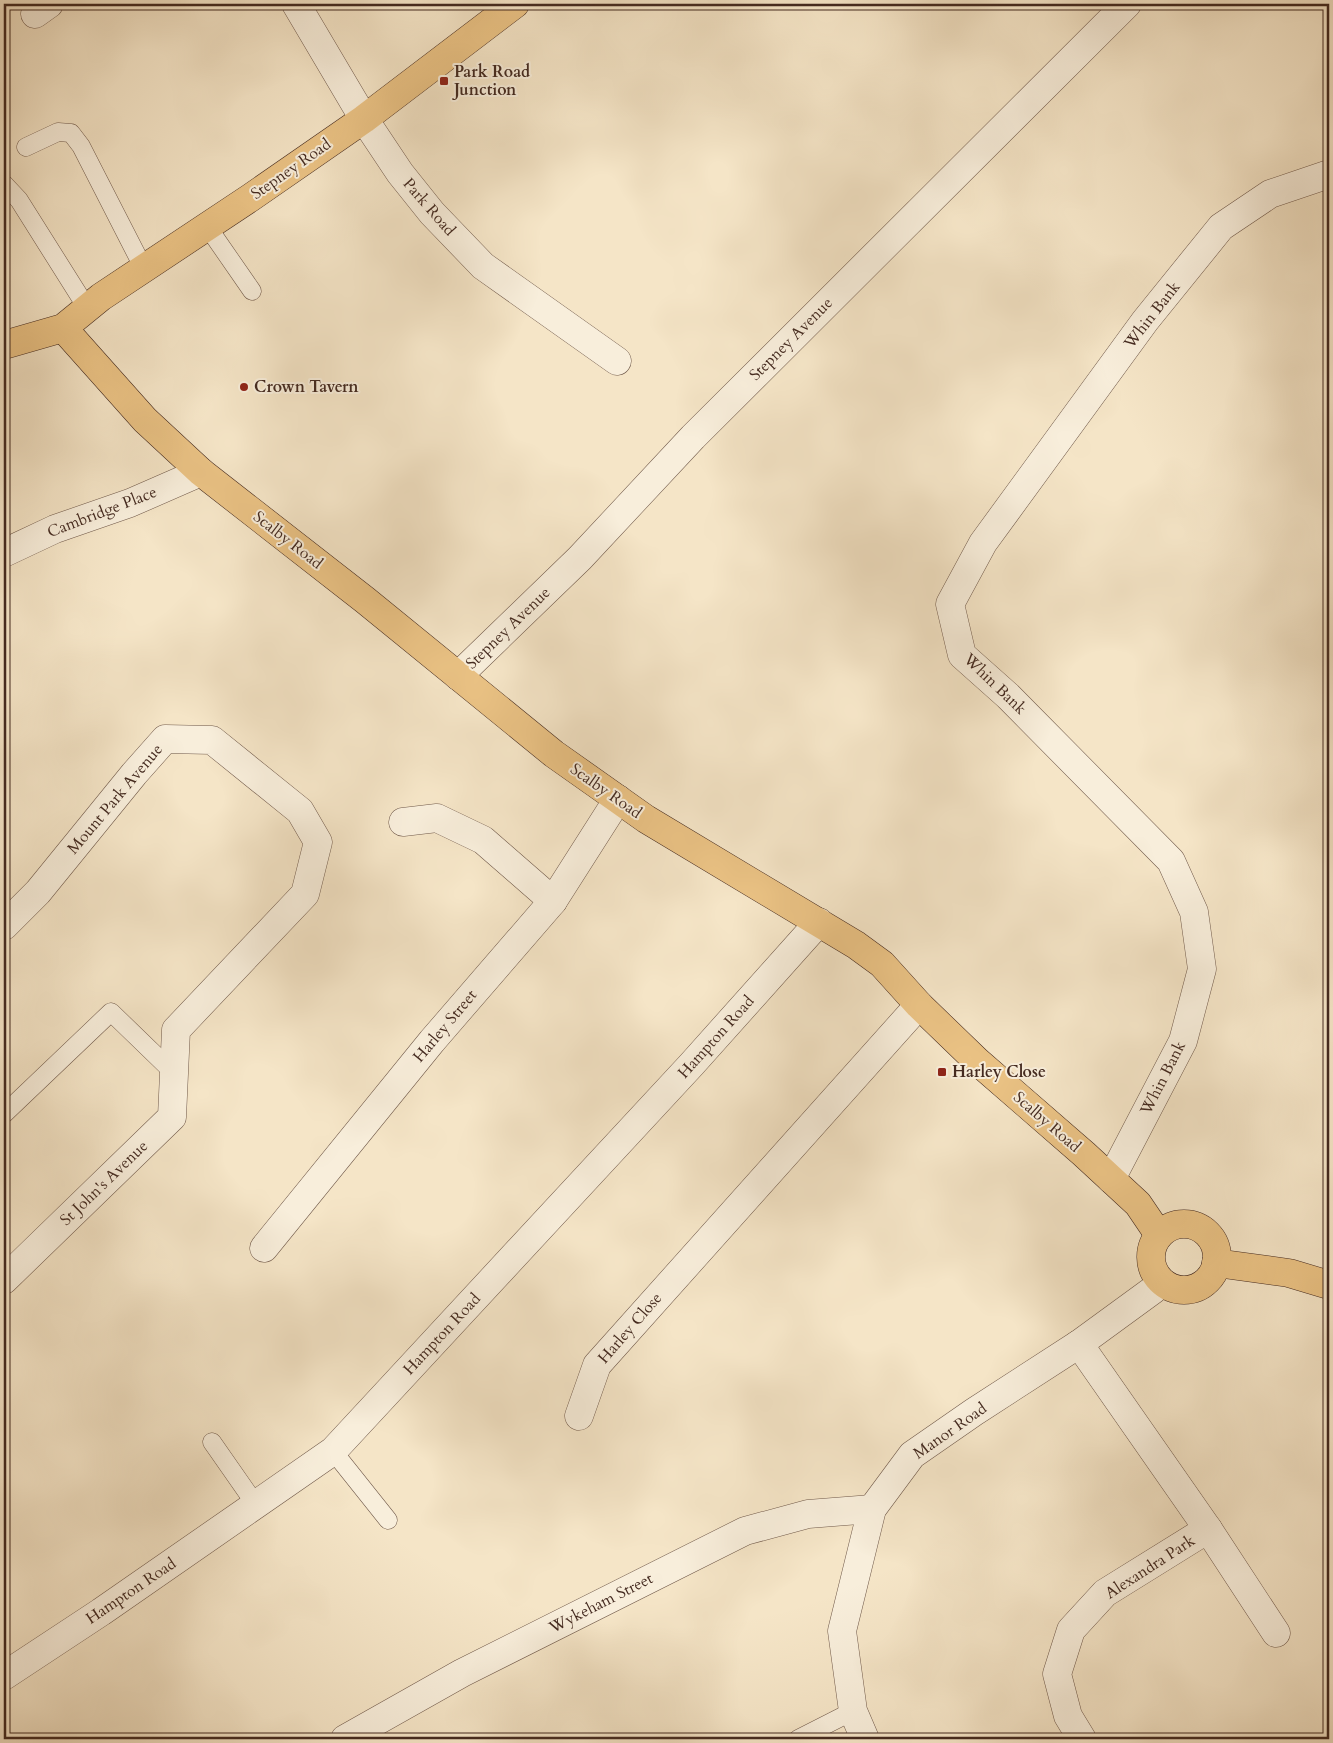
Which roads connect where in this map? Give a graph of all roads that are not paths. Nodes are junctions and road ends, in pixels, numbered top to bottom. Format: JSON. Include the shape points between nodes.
{"nodes":[{"id":1,"x":296,"y":4,"type":"edge"},
{"id":2,"x":515,"y":4,"type":"edge"},
{"id":3,"x":1127,"y":4,"type":"edge"},
{"id":4,"x":364,"y":119,"type":"junction"},
{"id":5,"x":26,"y":147,"type":"dead end"},
{"id":6,"x":1329,"y":174,"type":"edge"},
{"id":7,"x":4,"y":184,"type":"edge"},
{"id":8,"x":207,"y":226,"type":"junction"},
{"id":9,"x":144,"y":268,"type":"junction"},
{"id":10,"x":252,"y":291,"type":"dead end"},
{"id":11,"x":88,"y":308,"type":"junction"},
{"id":12,"x":63,"y":328,"type":"junction"},
{"id":13,"x":4,"y":345,"type":"edge"},
{"id":14,"x":617,"y":361,"type":"dead end"},
{"id":15,"x":201,"y":472,"type":"junction"},
{"id":16,"x":4,"y":553,"type":"edge"},
{"id":17,"x":458,"y":676,"type":"junction"},
{"id":18,"x":618,"y":799,"type":"junction"},
{"id":19,"x":403,"y":822,"type":"dead end"},
{"id":20,"x":553,"y":901,"type":"junction"},
{"id":21,"x":819,"y":922,"type":"junction"},
{"id":22,"x":4,"y":926,"type":"edge"},
{"id":23,"x":919,"y":1005,"type":"junction"},
{"id":24,"x":174,"y":1073,"type":"junction"},
{"id":25,"x":4,"y":1114,"type":"edge"},
{"id":26,"x":1111,"y":1179,"type":"junction"},
{"id":27,"x":1160,"y":1235,"type":"junction"},
{"id":28,"x":264,"y":1248,"type":"dead end"},
{"id":29,"x":1216,"y":1263,"type":"junction"},
{"id":30,"x":4,"y":1280,"type":"edge"},
{"id":31,"x":1160,"y":1281,"type":"junction"},
{"id":32,"x":1329,"y":1285,"type":"edge"},
{"id":33,"x":1079,"y":1344,"type":"junction"},
{"id":34,"x":579,"y":1416,"type":"dead end"},
{"id":35,"x":212,"y":1442,"type":"dead end"},
{"id":36,"x":333,"y":1451,"type":"junction"},
{"id":37,"x":256,"y":1505,"type":"junction"},
{"id":38,"x":872,"y":1509,"type":"junction"},
{"id":39,"x":388,"y":1520,"type":"dead end"},
{"id":40,"x":1208,"y":1530,"type":"junction"},
{"id":41,"x":1276,"y":1633,"type":"dead end"},
{"id":42,"x":4,"y":1676,"type":"edge"},
{"id":43,"x":853,"y":1711,"type":"junction"},
{"id":44,"x":345,"y":1739,"type":"edge"},
{"id":45,"x":798,"y":1739,"type":"edge"},
{"id":46,"x":865,"y":1739,"type":"edge"},
{"id":47,"x":1082,"y":1739,"type":"edge"}],
"edges":[{"from":1,"to":4,"type":"street","name":"Park Road"},
{"from":2,"to":4,"type":"highway","name":"Stepney Road"},
{"from":3,"to":17,"type":"street","name":"Stepney Avenue","via":[[693,437],[580,558]]},
{"from":4,"to":8,"type":"highway","name":"Stepney Road"},
{"from":4,"to":14,"type":"street","name":"Park Road","via":[[426,206],[483,266]]},
{"from":5,"to":9,"type":"lane","via":[[58,132],[71,133],[81,146]]},
{"from":6,"to":26,"type":"street","name":"Whin Bank","via":[[1270,194],[1221,227],[1145,321],[983,543],[950,604],[962,656],[1008,696],[1171,861],[1194,912],[1202,969],[1183,1041]]},
{"from":7,"to":11,"type":"lane","via":[[20,200]]},
{"from":8,"to":9,"type":"highway","name":"Stepney Road"},
{"from":8,"to":10,"type":"lane"},
{"from":9,"to":11,"type":"highway","name":"Stepney Road"},
{"from":11,"to":12,"type":"highway","name":"Stepney Road"},
{"from":12,"to":13,"type":"highway"},
{"from":12,"to":15,"type":"highway","name":"Scalby Road","via":[[145,420]]},
{"from":15,"to":16,"type":"street","name":"Cambridge Place"},
{"from":15,"to":17,"type":"highway","name":"Scalby Road"},
{"from":17,"to":18,"type":"highway","name":"Scalby Road","via":[[554,754]]},
{"from":18,"to":20,"type":"street","name":"Harley Street"},
{"from":18,"to":21,"type":"highway","name":"Scalby Road"},
{"from":19,"to":20,"type":"street","via":[[437,818],[482,840]]},
{"from":20,"to":28,"type":"street","name":"Harley Street","via":[[432,1041]]},
{"from":21,"to":23,"type":"highway","name":"Scalby Road","via":[[882,964]]},
{"from":21,"to":36,"type":"street","name":"Hampton Road","via":[[692,1064]]},
{"from":22,"to":24,"type":"street","name":"Mount Park Avenue","via":[[38,892],[165,739],[212,740],[300,811],[318,842],[305,894],[176,1030]]},
{"from":23,"to":26,"type":"highway","name":"Scalby Road","via":[[977,1061]]},
{"from":23,"to":34,"type":"street","name":"Harley Close","via":[[596,1366]]},
{"from":24,"to":25,"type":"lane","via":[[111,1012]]},
{"from":24,"to":30,"type":"street","name":"St John's Avenue","via":[[172,1117]]},
{"from":26,"to":27,"type":"highway","name":"Scalby Road","via":[[1138,1204]]},
{"from":27,"to":29,"type":"highway","via":[[1179,1224],[1201,1229],[1211,1238]]},
{"from":27,"to":31,"type":"highway","via":[[1152,1245],[1150,1258],[1152,1269]]},
{"from":29,"to":31,"type":"highway","via":[[1208,1280],[1193,1289],[1173,1289]]},
{"from":29,"to":32,"type":"highway","via":[[1289,1273]]},
{"from":31,"to":33,"type":"street","name":"Manor Road","via":[[1153,1290]]},
{"from":33,"to":38,"type":"street","name":"Manor Road","via":[[912,1455]]},
{"from":33,"to":40,"type":"street","name":"Alexandra Park"},
{"from":35,"to":37,"type":"lane"},
{"from":36,"to":37,"type":"street","name":"Hampton Road"},
{"from":36,"to":39,"type":"lane"},
{"from":37,"to":42,"type":"street","name":"Hampton Road"},
{"from":38,"to":43,"type":"street","name":"Manor Road","via":[[842,1631]]},
{"from":38,"to":44,"type":"street","name":"Wykeham Street","via":[[808,1514],[745,1531],[462,1673]]},
{"from":40,"to":41,"type":"street","name":"Alexandra Park"},
{"from":40,"to":47,"type":"street","name":"Alexandra Park","via":[[1106,1593],[1071,1630],[1057,1674],[1068,1716]]},
{"from":43,"to":45,"type":"lane"},
{"from":43,"to":46,"type":"street","name":"Manor Road"}]}
